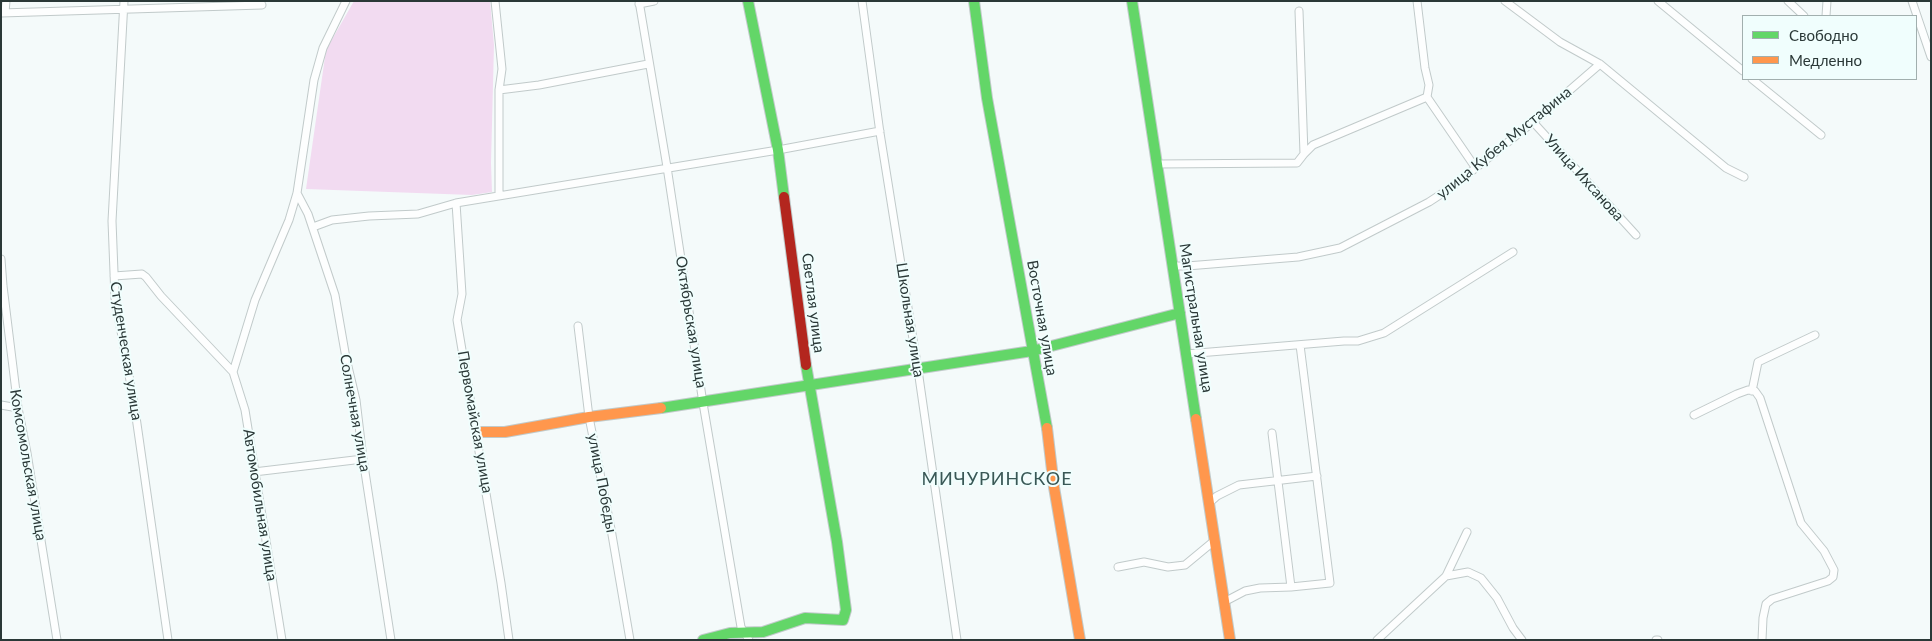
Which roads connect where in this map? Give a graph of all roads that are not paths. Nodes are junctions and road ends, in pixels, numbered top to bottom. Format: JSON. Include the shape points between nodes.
{"nodes":[{"id":1,"x":6,"y":1,"type":"edge"},
{"id":2,"x":124,"y":1,"type":"edge"},
{"id":3,"x":346,"y":1,"type":"edge"},
{"id":4,"x":494,"y":1,"type":"edge"},
{"id":5,"x":654,"y":1,"type":"edge"},
{"id":6,"x":748,"y":1,"type":"edge"},
{"id":7,"x":862,"y":1,"type":"edge"},
{"id":8,"x":974,"y":1,"type":"edge"},
{"id":9,"x":1132,"y":1,"type":"edge"},
{"id":10,"x":1417,"y":1,"type":"edge"},
{"id":11,"x":1505,"y":1,"type":"edge"},
{"id":12,"x":1658,"y":1,"type":"edge"},
{"id":13,"x":1788,"y":1,"type":"edge"},
{"id":14,"x":1827,"y":1,"type":"edge"},
{"id":15,"x":1912,"y":1,"type":"edge"},
{"id":16,"x":639,"y":2,"type":"edge"},
{"id":17,"x":262,"y":5,"type":"dead end"},
{"id":18,"x":123,"y":10,"type":"junction"},
{"id":19,"x":1299,"y":11,"type":"dead end"},
{"id":20,"x":3,"y":13,"type":"edge"},
{"id":21,"x":1803,"y":15,"type":"edge"},
{"id":22,"x":1826,"y":15,"type":"edge"},
{"id":23,"x":1917,"y":15,"type":"edge"},
{"id":24,"x":1917,"y":15,"type":"edge"},
{"id":25,"x":1931,"y":56,"type":"edge"},
{"id":26,"x":648,"y":64,"type":"junction"},
{"id":27,"x":1600,"y":64,"type":"junction"},
{"id":28,"x":1742,"y":70,"type":"edge"},
{"id":29,"x":1753,"y":80,"type":"edge"},
{"id":30,"x":499,"y":90,"type":"junction"},
{"id":31,"x":1427,"y":97,"type":"junction"},
{"id":32,"x":1533,"y":122,"type":"junction"},
{"id":33,"x":880,"y":131,"type":"junction"},
{"id":34,"x":1821,"y":135,"type":"dead end"},
{"id":35,"x":778,"y":150,"type":"junction"},
{"id":36,"x":1304,"y":154,"type":"junction"},
{"id":37,"x":1157,"y":164,"type":"junction"},
{"id":38,"x":668,"y":167,"type":"junction"},
{"id":39,"x":1475,"y":168,"type":"junction"},
{"id":40,"x":1744,"y":176,"type":"dead end"},
{"id":41,"x":297,"y":193,"type":"junction"},
{"id":42,"x":499,"y":196,"type":"junction"},
{"id":43,"x":456,"y":203,"type":"junction"},
{"id":44,"x":312,"y":227,"type":"junction"},
{"id":45,"x":1636,"y":235,"type":"dead end"},
{"id":46,"x":1514,"y":252,"type":"dead end"},
{"id":47,"x":1,"y":259,"type":"edge"},
{"id":48,"x":1172,"y":266,"type":"junction"},
{"id":49,"x":114,"y":276,"type":"junction"},
{"id":50,"x":1180,"y":313,"type":"junction"},
{"id":51,"x":578,"y":326,"type":"dead end"},
{"id":52,"x":1815,"y":335,"type":"dead end"},
{"id":53,"x":1300,"y":345,"type":"junction"},
{"id":54,"x":1032,"y":351,"type":"junction"},
{"id":55,"x":1186,"y":354,"type":"junction"},
{"id":56,"x":918,"y":370,"type":"junction"},
{"id":57,"x":233,"y":372,"type":"junction"},
{"id":58,"x":809,"y":386,"type":"junction"},
{"id":59,"x":1752,"y":391,"type":"junction"},
{"id":60,"x":703,"y":403,"type":"junction"},
{"id":61,"x":1,"y":405,"type":"edge"},
{"id":62,"x":18,"y":408,"type":"junction"},
{"id":63,"x":1694,"y":415,"type":"dead end"},
{"id":64,"x":589,"y":417,"type":"junction"},
{"id":65,"x":477,"y":432,"type":"junction"},
{"id":66,"x":1272,"y":433,"type":"dead end"},
{"id":67,"x":363,"y":459,"type":"junction"},
{"id":68,"x":254,"y":472,"type":"junction"},
{"id":69,"x":1317,"y":476,"type":"junction"},
{"id":70,"x":1278,"y":480,"type":"junction"},
{"id":71,"x":1209,"y":503,"type":"junction"},
{"id":72,"x":1467,"y":532,"type":"dead end"},
{"id":73,"x":1214,"y":541,"type":"junction"},
{"id":74,"x":1118,"y":567,"type":"dead end"},
{"id":75,"x":1446,"y":576,"type":"junction"},
{"id":76,"x":1291,"y":587,"type":"junction"},
{"id":77,"x":1224,"y":602,"type":"junction"},
{"id":78,"x":746,"y":636,"type":"edge"},
{"id":79,"x":57,"y":640,"type":"edge"},
{"id":80,"x":168,"y":640,"type":"edge"},
{"id":81,"x":282,"y":640,"type":"edge"},
{"id":82,"x":391,"y":640,"type":"edge"},
{"id":83,"x":509,"y":640,"type":"edge"},
{"id":84,"x":630,"y":640,"type":"edge"},
{"id":85,"x":702,"y":640,"type":"edge"},
{"id":86,"x":957,"y":640,"type":"edge"},
{"id":87,"x":1080,"y":640,"type":"edge"},
{"id":88,"x":1230,"y":640,"type":"edge"},
{"id":89,"x":1377,"y":640,"type":"edge"},
{"id":90,"x":1522,"y":640,"type":"edge"},
{"id":91,"x":1762,"y":640,"type":"edge"}],
"edges":[{"from":1,"to":20,"type":"street"},
{"from":2,"to":18,"type":"street","name":"Студенческая улица"},
{"from":3,"to":41,"type":"street","via":[[323,48],[314,80]]},
{"from":4,"to":30,"type":"street","via":[[502,69]]},
{"from":5,"to":16,"type":"street"},
{"from":6,"to":35,"type":"street","name":"Светлая улица"},
{"from":7,"to":33,"type":"street","name":"Школьная улица"},
{"from":8,"to":54,"type":"street","name":"Восточная улица","via":[[987,98]]},
{"from":9,"to":37,"type":"street","name":"Магистральная улица"},
{"from":10,"to":31,"type":"street","via":[[1429,85]]},
{"from":11,"to":27,"type":"street","via":[[1560,42]]},
{"from":12,"to":28,"type":"street"},
{"from":13,"to":21,"type":"street"},
{"from":14,"to":22,"type":"street"},
{"from":15,"to":23,"type":"street"},
{"from":16,"to":26,"type":"street","name":"Октябрьская улица"},
{"from":17,"to":18,"type":"street"},
{"from":18,"to":20,"type":"street"},
{"from":18,"to":49,"type":"street","name":"Студенческая улица","via":[[112,221]]},
{"from":19,"to":36,"type":"street"},
{"from":24,"to":25,"type":"street"},
{"from":26,"to":30,"type":"street"},
{"from":26,"to":38,"type":"street","name":"Октябрьская улица"},
{"from":27,"to":32,"type":"street","name":"улица Кубея Мустафина"},
{"from":27,"to":40,"type":"street","via":[[1726,168]]},
{"from":29,"to":34,"type":"street"},
{"from":30,"to":42,"type":"street"},
{"from":31,"to":36,"type":"street","via":[[1313,146]]},
{"from":31,"to":39,"type":"street"},
{"from":32,"to":39,"type":"street","name":"улица Кубея Мустафина"},
{"from":32,"to":45,"type":"street","name":"Улица Ихсанова"},
{"from":33,"to":35,"type":"street"},
{"from":33,"to":56,"type":"street","name":"Школьная улица"},
{"from":35,"to":38,"type":"street"},
{"from":35,"to":58,"type":"street","name":"Светлая улица"},
{"from":36,"to":37,"type":"street","via":[[1297,163]]},
{"from":37,"to":48,"type":"street","name":"Магистральная улица"},
{"from":38,"to":42,"type":"street"},
{"from":38,"to":60,"type":"street","name":"Октябрьская улица"},
{"from":39,"to":48,"type":"street","name":"улица Кубея Мустафина","via":[[1429,202],[1340,248],[1298,257]]},
{"from":41,"to":44,"type":"street","name":"Солнечная улица"},
{"from":41,"to":57,"type":"street","via":[[255,300]]},
{"from":42,"to":43,"type":"street"},
{"from":43,"to":44,"type":"street","via":[[418,214],[332,220]]},
{"from":43,"to":65,"type":"street","name":"Первомайская улица","via":[[462,294],[457,320]]},
{"from":44,"to":67,"type":"street","name":"Солнечная улица","via":[[335,295],[356,400]]},
{"from":46,"to":53,"type":"street","via":[[1384,333],[1358,341]]},
{"from":47,"to":62,"type":"street","name":"Комсомольская улица"},
{"from":48,"to":50,"type":"street","name":"Магистральная улица"},
{"from":49,"to":57,"type":"street","via":[[142,274],[146,277]]},
{"from":49,"to":80,"type":"street","name":"Студенческая улица"},
{"from":50,"to":54,"type":"street"},
{"from":50,"to":55,"type":"street","name":"Магистральная улица"},
{"from":51,"to":64,"type":"street","name":"улица Победы"},
{"from":52,"to":59,"type":"street","via":[[1758,362]]},
{"from":53,"to":55,"type":"street"},
{"from":53,"to":69,"type":"street"},
{"from":54,"to":56,"type":"street"},
{"from":54,"to":87,"type":"street","name":"Восточная улица"},
{"from":55,"to":71,"type":"street","name":"Магистральная улица"},
{"from":56,"to":58,"type":"street"},
{"from":56,"to":86,"type":"street","name":"Школьная улица"},
{"from":57,"to":68,"type":"street","name":"Автомобильная улица","via":[[245,410]]},
{"from":58,"to":60,"type":"street"},
{"from":58,"to":78,"type":"street","name":"Светлая улица","via":[[846,610],[843,620],[805,618]]},
{"from":59,"to":63,"type":"street","via":[[1738,394]]},
{"from":59,"to":91,"type":"street","via":[[1760,398],[1801,523],[1824,550],[1834,570],[1828,581],[1772,599],[1766,604]]},
{"from":60,"to":64,"type":"street"},
{"from":60,"to":78,"type":"street","name":"Октябрьская улица","via":[[741,627]]},
{"from":61,"to":62,"type":"street"},
{"from":62,"to":79,"type":"street","name":"Комсомольская улица"},
{"from":64,"to":65,"type":"street","via":[[505,432]]},
{"from":64,"to":84,"type":"street","name":"улица Победы"},
{"from":65,"to":83,"type":"street","name":"Первомайская улица"},
{"from":66,"to":70,"type":"street"},
{"from":67,"to":68,"type":"street"},
{"from":67,"to":82,"type":"street","name":"Солнечная улица"},
{"from":68,"to":81,"type":"street","name":"Автомобильная улица"},
{"from":69,"to":70,"type":"street"},
{"from":69,"to":76,"type":"street","via":[[1330,583]]},
{"from":70,"to":71,"type":"street","via":[[1239,485]]},
{"from":70,"to":76,"type":"street"},
{"from":71,"to":73,"type":"street","name":"Магистральная улица"},
{"from":72,"to":75,"type":"street"},
{"from":73,"to":74,"type":"street","via":[[1191,561],[1179,566],[1144,562]]},
{"from":73,"to":77,"type":"street","name":"Магистральная улица"},
{"from":75,"to":89,"type":"street"},
{"from":75,"to":90,"type":"street","via":[[1468,572],[1481,578]]},
{"from":76,"to":77,"type":"street","via":[[1245,591]]},
{"from":77,"to":88,"type":"street","name":"Магистральная улица"},
{"from":78,"to":85,"type":"street","via":[[730,633]]}]}
